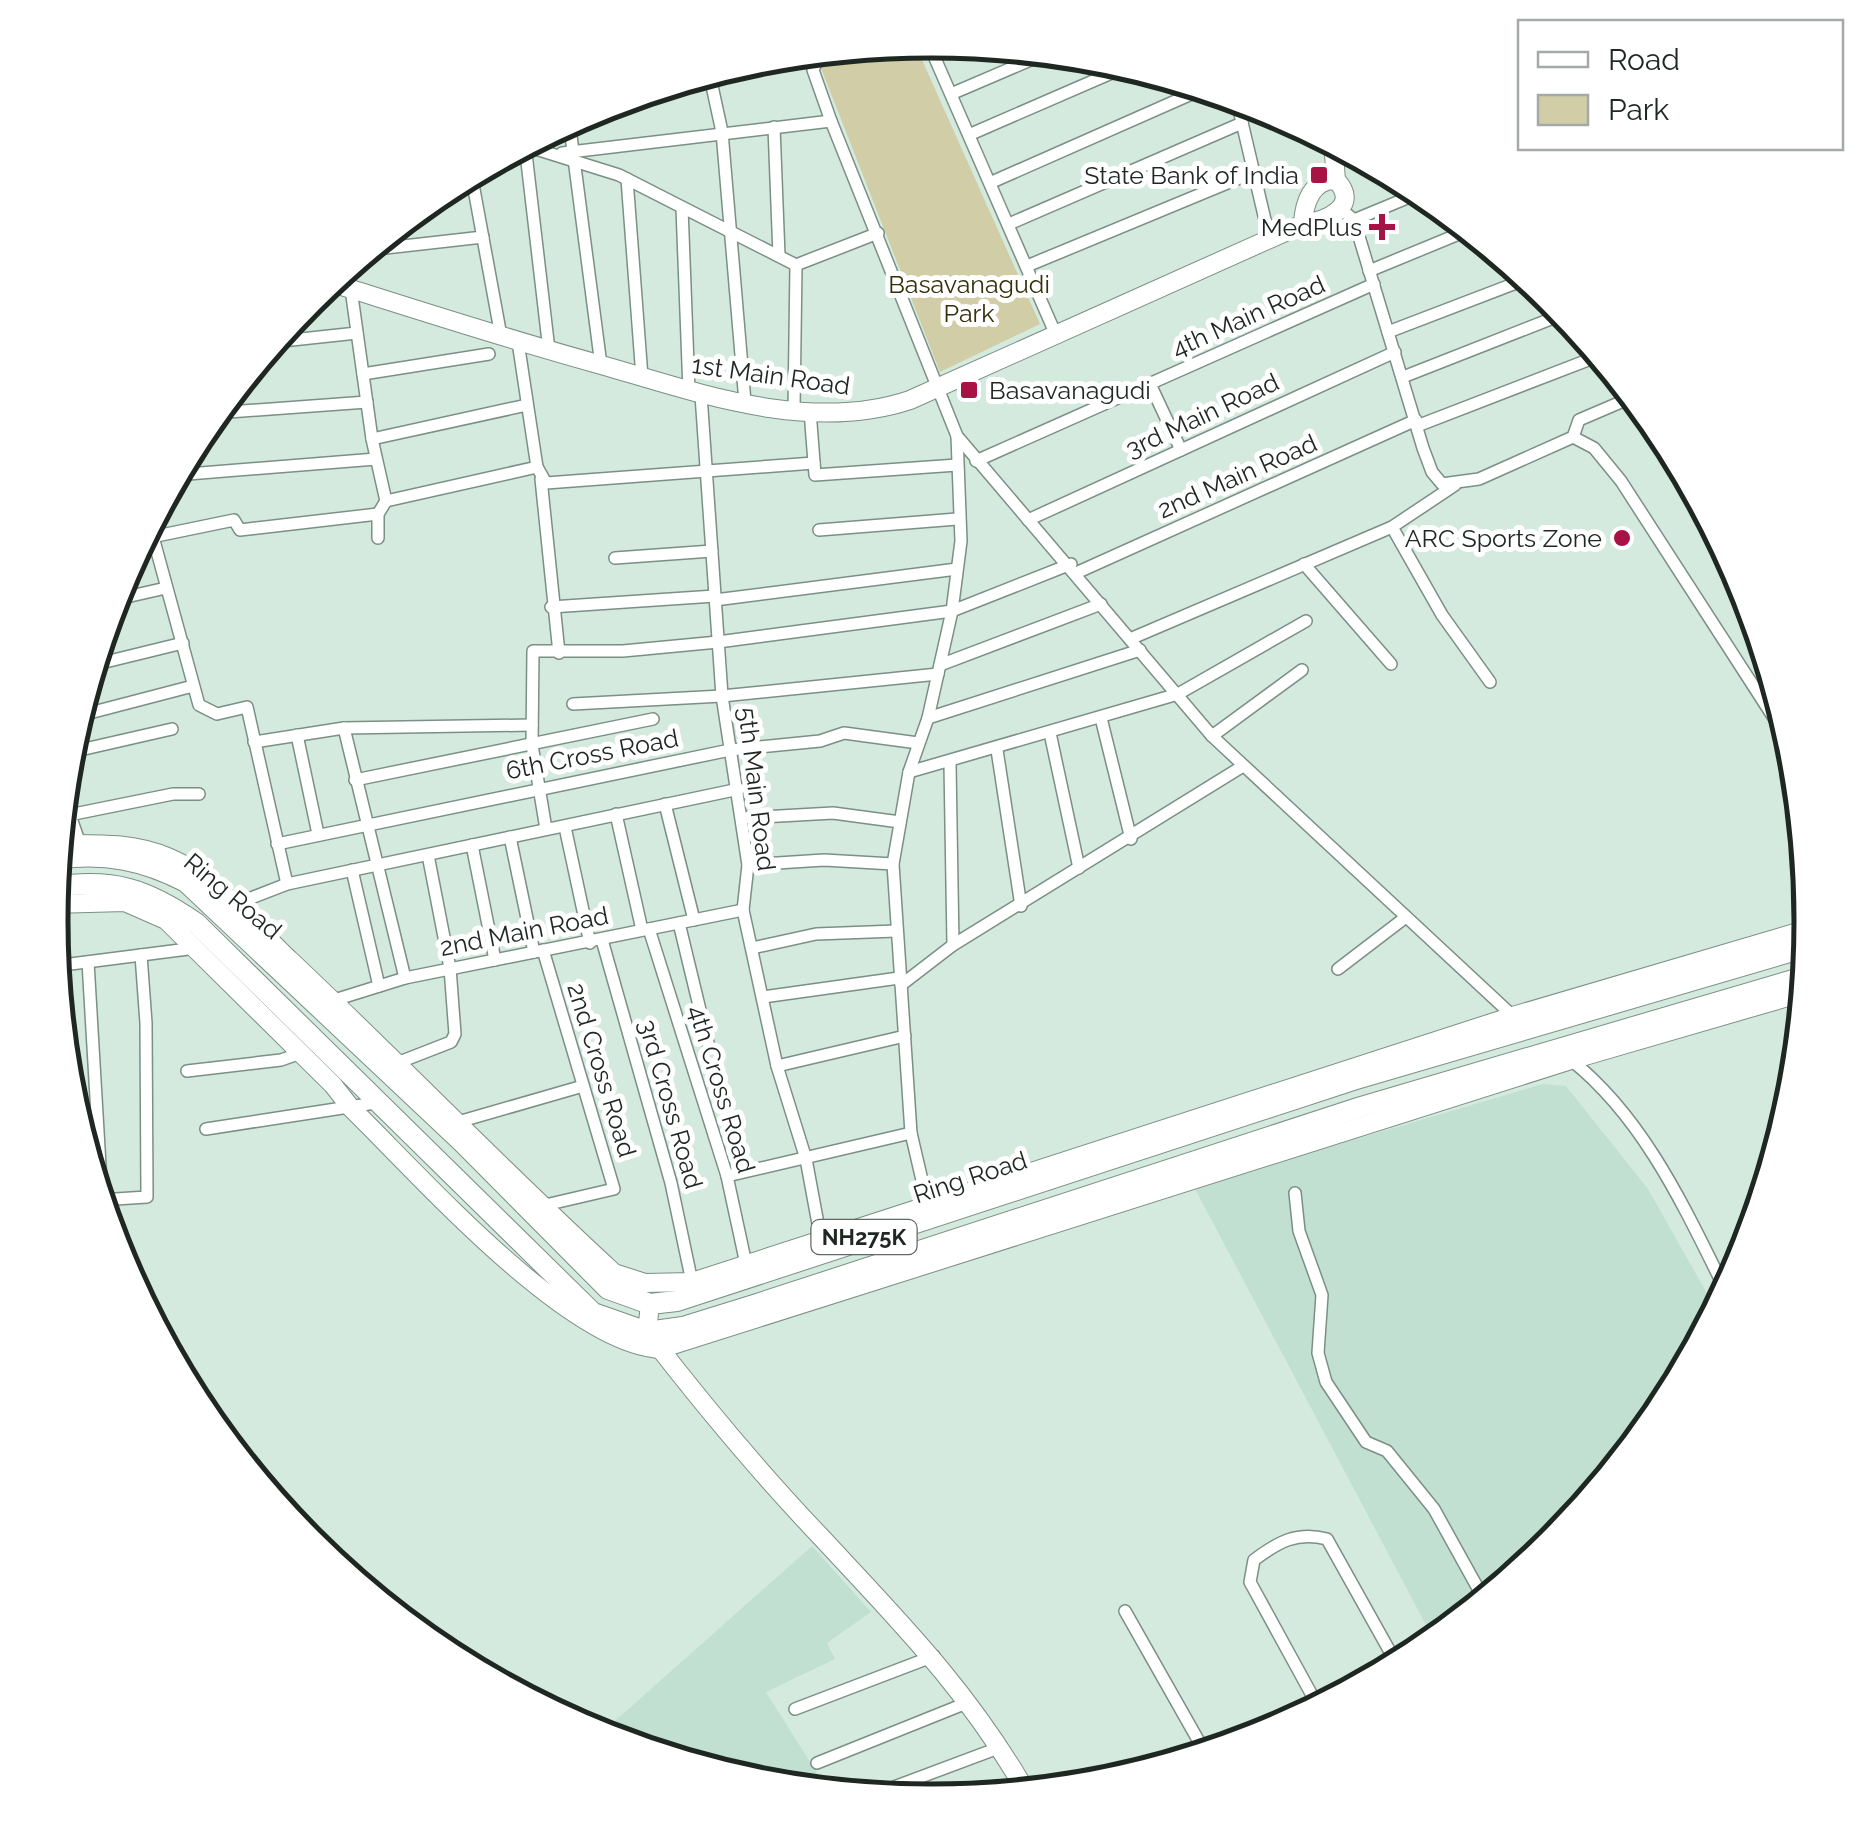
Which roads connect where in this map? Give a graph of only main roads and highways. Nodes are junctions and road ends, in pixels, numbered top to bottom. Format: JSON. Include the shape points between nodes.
{"nodes":[{"id":1,"x":71,"y":856,"type":"edge"},
{"id":2,"x":69,"y":885,"type":"edge"},
{"id":3,"x":1794,"y":951,"type":"edge"},
{"id":4,"x":271,"y":960,"type":"junction"},
{"id":5,"x":249,"y":978,"type":"junction"},
{"id":6,"x":1793,"y":981,"type":"edge"}],
"edges":[{"from":1,"to":4,"type":"highway","name":"Ring Road","via":[[148,862],[228,910]]},
{"from":2,"to":5,"type":"highway","name":"Ring Road","via":[[139,889],[196,923],[205,945]]},
{"from":3,"to":4,"type":"highway","name":"Ring Road","number":"NH275K","via":[[1353,1080],[677,1301],[650,1304],[608,1289],[325,1003]]},
{"from":4,"to":5,"type":"highway"},
{"from":5,"to":6,"type":"highway","name":"Ring Road","number":"NH275K","via":[[593,1313],[654,1341],[1361,1107],[1565,1056]]}]}
